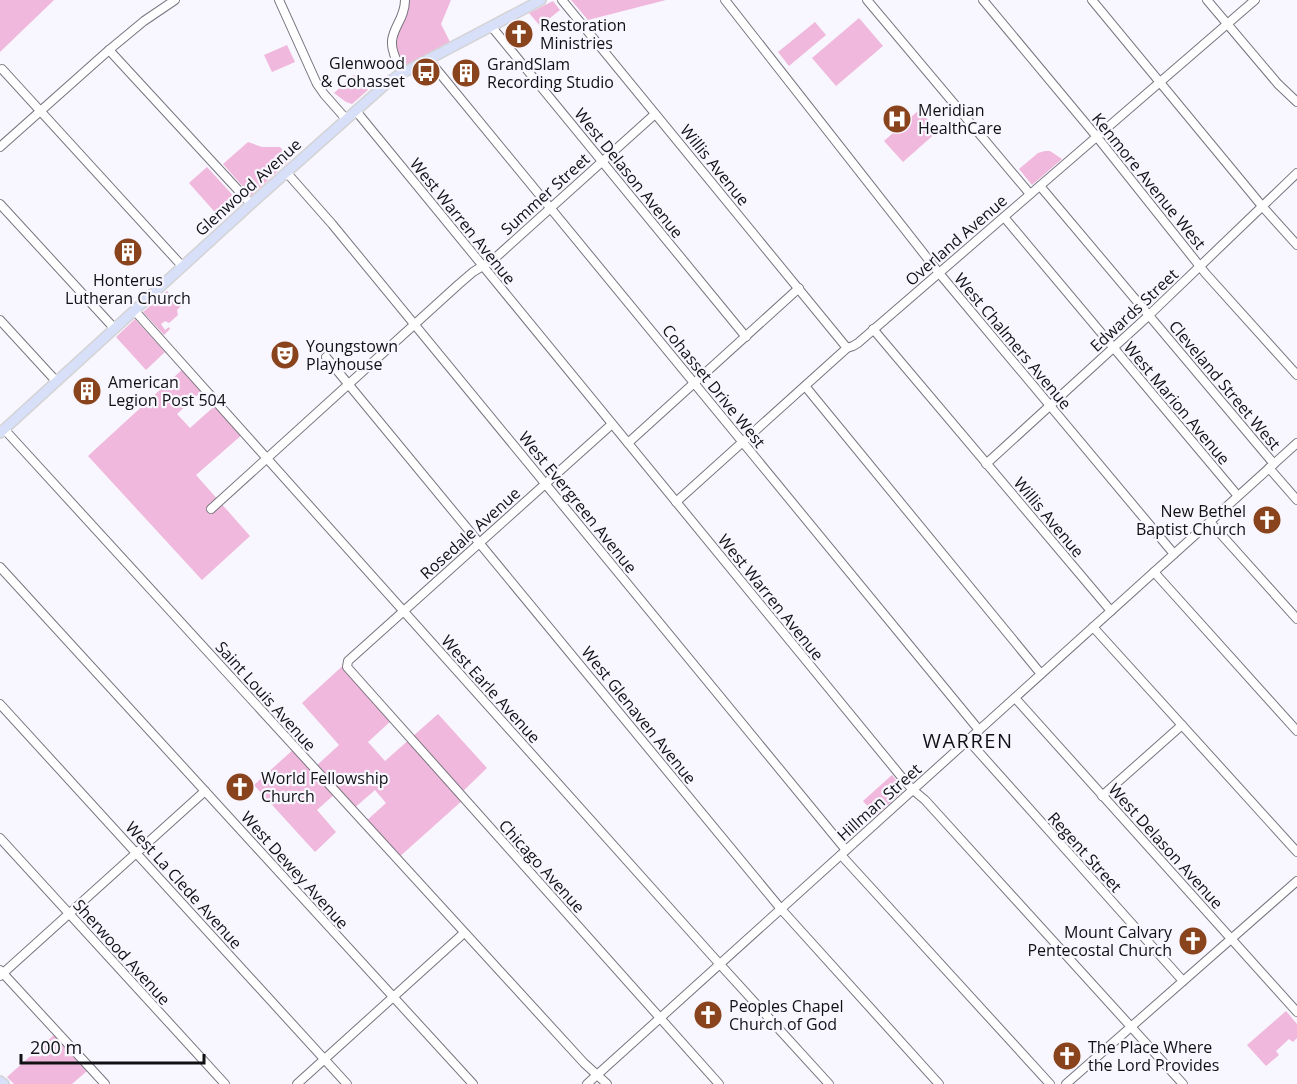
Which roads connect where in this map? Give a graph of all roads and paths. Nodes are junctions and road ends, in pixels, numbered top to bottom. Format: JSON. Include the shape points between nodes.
{"nodes":[{"id":1,"x":175,"y":0,"type":"edge"},
{"id":2,"x":279,"y":0,"type":"edge"},
{"id":3,"x":405,"y":0,"type":"edge"},
{"id":4,"x":541,"y":0,"type":"edge"},
{"id":5,"x":562,"y":0,"type":"edge"},
{"id":6,"x":725,"y":0,"type":"edge"},
{"id":7,"x":867,"y":0,"type":"edge"},
{"id":8,"x":983,"y":0,"type":"edge"},
{"id":9,"x":1092,"y":0,"type":"edge"},
{"id":10,"x":1207,"y":0,"type":"edge"},
{"id":11,"x":1255,"y":0,"type":"edge"},
{"id":12,"x":1227,"y":24,"type":"junction"},
{"id":13,"x":491,"y":26,"type":"junction"},
{"id":14,"x":109,"y":50,"type":"junction"},
{"id":15,"x":428,"y":59,"type":"junction"},
{"id":16,"x":2,"y":69,"type":"dead end"},
{"id":17,"x":403,"y":73,"type":"junction"},
{"id":18,"x":1161,"y":82,"type":"junction"},
{"id":19,"x":1297,"y":102,"type":"edge"},
{"id":20,"x":40,"y":111,"type":"junction"},
{"id":21,"x":356,"y":111,"type":"junction"},
{"id":22,"x":655,"y":114,"type":"junction"},
{"id":23,"x":346,"y":119,"type":"junction"},
{"id":24,"x":1097,"y":136,"type":"junction"},
{"id":25,"x":0,"y":147,"type":"edge"},
{"id":26,"x":602,"y":161,"type":"junction"},
{"id":27,"x":287,"y":173,"type":"junction"},
{"id":28,"x":1297,"y":173,"type":"edge"},
{"id":29,"x":1040,"y":186,"type":"junction"},
{"id":30,"x":1030,"y":194,"type":"junction"},
{"id":31,"x":0,"y":204,"type":"edge"},
{"id":32,"x":251,"y":204,"type":"junction"},
{"id":33,"x":1262,"y":206,"type":"junction"},
{"id":34,"x":550,"y":208,"type":"junction"},
{"id":35,"x":1004,"y":217,"type":"junction"},
{"id":36,"x":1297,"y":245,"type":"edge"},
{"id":37,"x":182,"y":266,"type":"junction"},
{"id":38,"x":482,"y":266,"type":"junction"},
{"id":39,"x":1200,"y":267,"type":"junction"},
{"id":40,"x":939,"y":273,"type":"junction"},
{"id":41,"x":799,"y":288,"type":"junction"},
{"id":42,"x":134,"y":310,"type":"junction"},
{"id":43,"x":1149,"y":316,"type":"junction"},
{"id":44,"x":0,"y":320,"type":"edge"},
{"id":45,"x":414,"y":325,"type":"junction"},
{"id":46,"x":114,"y":328,"type":"junction"},
{"id":47,"x":873,"y":329,"type":"junction"},
{"id":48,"x":746,"y":337,"type":"junction"},
{"id":49,"x":847,"y":348,"type":"junction"},
{"id":50,"x":1114,"y":348,"type":"junction"},
{"id":51,"x":326,"y":357,"type":"dead end"},
{"id":52,"x":1297,"y":375,"type":"edge"},
{"id":53,"x":57,"y":381,"type":"junction"},
{"id":54,"x":349,"y":384,"type":"junction"},
{"id":55,"x":694,"y":384,"type":"junction"},
{"id":56,"x":805,"y":386,"type":"junction"},
{"id":57,"x":1050,"y":406,"type":"junction"},
{"id":58,"x":612,"y":424,"type":"junction"},
{"id":59,"x":2,"y":431,"type":"edge"},
{"id":60,"x":743,"y":442,"type":"junction"},
{"id":61,"x":628,"y":443,"type":"junction"},
{"id":62,"x":1297,"y":443,"type":"edge"},
{"id":63,"x":267,"y":458,"type":"junction"},
{"id":64,"x":986,"y":464,"type":"junction"},
{"id":65,"x":1271,"y":466,"type":"junction"},
{"id":66,"x":545,"y":484,"type":"junction"},
{"id":67,"x":1238,"y":496,"type":"junction"},
{"id":68,"x":1297,"y":500,"type":"edge"},
{"id":69,"x":676,"y":502,"type":"junction"},
{"id":70,"x":211,"y":509,"type":"dead end"},
{"id":71,"x":1210,"y":522,"type":"junction"},
{"id":72,"x":480,"y":543,"type":"junction"},
{"id":73,"x":1174,"y":554,"type":"junction"},
{"id":74,"x":0,"y":567,"type":"edge"},
{"id":75,"x":1154,"y":572,"type":"junction"},
{"id":76,"x":404,"y":611,"type":"junction"},
{"id":77,"x":1111,"y":611,"type":"junction"},
{"id":78,"x":1297,"y":619,"type":"edge"},
{"id":79,"x":1094,"y":627,"type":"junction"},
{"id":80,"x":347,"y":664,"type":"joint"},
{"id":81,"x":1041,"y":674,"type":"junction"},
{"id":82,"x":1015,"y":698,"type":"junction"},
{"id":83,"x":0,"y":704,"type":"edge"},
{"id":84,"x":1182,"y":725,"type":"junction"},
{"id":85,"x":979,"y":730,"type":"junction"},
{"id":86,"x":1297,"y":731,"type":"edge"},
{"id":87,"x":968,"y":740,"type":"junction"},
{"id":88,"x":913,"y":790,"type":"junction"},
{"id":89,"x":205,"y":791,"type":"junction"},
{"id":90,"x":1102,"y":796,"type":"junction"},
{"id":91,"x":0,"y":838,"type":"edge"},
{"id":92,"x":844,"y":852,"type":"junction"},
{"id":93,"x":1297,"y":852,"type":"edge"},
{"id":94,"x":136,"y":853,"type":"junction"},
{"id":95,"x":1297,"y":882,"type":"edge"},
{"id":96,"x":781,"y":909,"type":"junction"},
{"id":97,"x":69,"y":914,"type":"junction"},
{"id":98,"x":464,"y":933,"type":"junction"},
{"id":99,"x":1231,"y":939,"type":"junction"},
{"id":100,"x":719,"y":964,"type":"junction"},
{"id":101,"x":1,"y":973,"type":"edge"},
{"id":102,"x":1183,"y":981,"type":"junction"},
{"id":103,"x":393,"y":997,"type":"junction"},
{"id":104,"x":1297,"y":1012,"type":"edge"},
{"id":105,"x":660,"y":1018,"type":"junction"},
{"id":106,"x":1131,"y":1026,"type":"junction"},
{"id":107,"x":324,"y":1059,"type":"junction"},
{"id":108,"x":597,"y":1075,"type":"junction"},
{"id":109,"x":0,"y":1080,"type":"edge"},
{"id":110,"x":4,"y":1084,"type":"edge"},
{"id":111,"x":105,"y":1084,"type":"edge"},
{"id":112,"x":225,"y":1084,"type":"edge"},
{"id":113,"x":297,"y":1084,"type":"edge"},
{"id":114,"x":347,"y":1084,"type":"edge"},
{"id":115,"x":473,"y":1084,"type":"edge"},
{"id":116,"x":587,"y":1084,"type":"edge"},
{"id":117,"x":607,"y":1084,"type":"edge"},
{"id":118,"x":719,"y":1084,"type":"edge"},
{"id":119,"x":829,"y":1084,"type":"edge"},
{"id":120,"x":939,"y":1084,"type":"edge"},
{"id":121,"x":1050,"y":1084,"type":"edge"},
{"id":122,"x":1066,"y":1084,"type":"edge"},
{"id":123,"x":1183,"y":1084,"type":"edge"}],
"edges":[{"from":1,"to":14,"type":"street"},
{"from":2,"to":23,"type":"street","via":[[316,84]]},
{"from":3,"to":17,"type":"street","via":[[391,43]]},
{"from":4,"to":13,"type":"main road","name":"Glenwood Avenue"},
{"from":5,"to":22,"type":"street","name":"Willis Avenue"},
{"from":6,"to":40,"type":"street","name":"West Chalmers Avenue"},
{"from":7,"to":30,"type":"street"},
{"from":8,"to":24,"type":"street","name":"Kenmore Avenue West"},
{"from":9,"to":18,"type":"street"},
{"from":10,"to":12,"type":"street"},
{"from":11,"to":12,"type":"street","name":"Overland Avenue"},
{"from":12,"to":18,"type":"street","name":"Overland Avenue"},
{"from":12,"to":19,"type":"street"},
{"from":13,"to":15,"type":"main road","name":"Glenwood Avenue"},
{"from":13,"to":26,"type":"street","name":"West Delason Avenue"},
{"from":14,"to":20,"type":"street"},
{"from":14,"to":32,"type":"street"},
{"from":15,"to":17,"type":"main road","name":"Glenwood Avenue"},
{"from":15,"to":34,"type":"street","name":"Cohasset Drive West"},
{"from":16,"to":20,"type":"street"},
{"from":17,"to":21,"type":"main road","name":"Glenwood Avenue"},
{"from":18,"to":24,"type":"street","name":"Overland Avenue"},
{"from":18,"to":33,"type":"street"},
{"from":20,"to":25,"type":"street"},
{"from":20,"to":37,"type":"street"},
{"from":21,"to":23,"type":"main road","name":"Glenwood Avenue"},
{"from":21,"to":38,"type":"street","name":"West Warren Avenue"},
{"from":22,"to":26,"type":"street","name":"Summer Street"},
{"from":22,"to":41,"type":"street","name":"Willis Avenue"},
{"from":23,"to":27,"type":"main road","name":"Glenwood Avenue"},
{"from":24,"to":29,"type":"street","name":"Overland Avenue"},
{"from":24,"to":39,"type":"street","name":"Kenmore Avenue West"},
{"from":26,"to":34,"type":"street","name":"Summer Street"},
{"from":26,"to":48,"type":"street","name":"West Delason Avenue"},
{"from":27,"to":32,"type":"main road","name":"Glenwood Avenue"},
{"from":27,"to":45,"type":"street","name":"West Evergreen Avenue"},
{"from":28,"to":33,"type":"street","name":"Edwards Street"},
{"from":29,"to":30,"type":"street","name":"Overland Avenue"},
{"from":29,"to":43,"type":"street","name":"Cleveland Street West"},
{"from":30,"to":35,"type":"street","name":"Overland Avenue"},
{"from":31,"to":46,"type":"street"},
{"from":32,"to":37,"type":"main road","name":"Glenwood Avenue"},
{"from":33,"to":36,"type":"street"},
{"from":33,"to":39,"type":"street","name":"Edwards Street"},
{"from":34,"to":38,"type":"street","name":"Summer Street"},
{"from":34,"to":55,"type":"street","name":"Cohasset Drive West"},
{"from":35,"to":40,"type":"street","name":"Overland Avenue"},
{"from":35,"to":50,"type":"street","name":"West Marion Avenue"},
{"from":37,"to":42,"type":"main road","name":"Glenwood Avenue"},
{"from":38,"to":45,"type":"street","name":"Summer Street"},
{"from":38,"to":58,"type":"street","name":"West Warren Avenue"},
{"from":39,"to":43,"type":"street","name":"Edwards Street"},
{"from":39,"to":52,"type":"street","name":"Kenmore Avenue West"},
{"from":40,"to":47,"type":"street","name":"Overland Avenue"},
{"from":40,"to":57,"type":"street","name":"West Chalmers Avenue"},
{"from":41,"to":48,"type":"street"},
{"from":41,"to":49,"type":"street","name":"Willis Avenue"},
{"from":42,"to":46,"type":"main road","name":"Glenwood Avenue"},
{"from":42,"to":63,"type":"street","name":"West Earle Avenue"},
{"from":43,"to":50,"type":"street","name":"Edwards Street"},
{"from":43,"to":65,"type":"street","name":"Cleveland Street West"},
{"from":44,"to":53,"type":"street"},
{"from":45,"to":54,"type":"street","name":"Summer Street"},
{"from":45,"to":66,"type":"street","name":"West Evergreen Avenue"},
{"from":46,"to":53,"type":"main road","name":"Glenwood Avenue"},
{"from":47,"to":49,"type":"street","name":"Overland Avenue"},
{"from":47,"to":64,"type":"street","name":"Willis Avenue"},
{"from":48,"to":55,"type":"street"},
{"from":49,"to":56,"type":"street","name":"Overland Avenue"},
{"from":50,"to":57,"type":"street","name":"Edwards Street"},
{"from":50,"to":67,"type":"street","name":"West Marion Avenue"},
{"from":51,"to":54,"type":"street","name":"West Glenaven Avenue"},
{"from":53,"to":59,"type":"main road","name":"Glenwood Avenue"},
{"from":54,"to":63,"type":"street","name":"Summer Street"},
{"from":54,"to":72,"type":"street","name":"West Glenaven Avenue"},
{"from":55,"to":60,"type":"street","name":"Cohasset Drive West"},
{"from":55,"to":61,"type":"street"},
{"from":56,"to":60,"type":"street","name":"Overland Avenue"},
{"from":56,"to":81,"type":"street"},
{"from":57,"to":64,"type":"street","name":"Edwards Street"},
{"from":57,"to":73,"type":"street","name":"West Chalmers Avenue"},
{"from":58,"to":61,"type":"street","name":"West Warren Avenue"},
{"from":58,"to":66,"type":"street","name":"Rosedale Avenue"},
{"from":59,"to":98,"type":"street","name":"Saint Louis Avenue"},
{"from":60,"to":69,"type":"street","name":"Overland Avenue"},
{"from":60,"to":85,"type":"street","name":"Cohasset Drive West"},
{"from":61,"to":69,"type":"street","name":"West Warren Avenue"},
{"from":62,"to":65,"type":"street","name":"Hillman Street"},
{"from":63,"to":70,"type":"street","name":"Summer Street"},
{"from":63,"to":76,"type":"street","name":"West Earle Avenue"},
{"from":64,"to":77,"type":"street","name":"Willis Avenue"},
{"from":65,"to":67,"type":"street","name":"Hillman Street"},
{"from":65,"to":68,"type":"street","name":"Cleveland Street West"},
{"from":66,"to":72,"type":"street","name":"Rosedale Avenue"},
{"from":66,"to":92,"type":"street","name":"West Evergreen Avenue"},
{"from":67,"to":71,"type":"street","name":"Hillman Street"},
{"from":69,"to":88,"type":"street","name":"West Warren Avenue"},
{"from":71,"to":73,"type":"street","name":"Hillman Street"},
{"from":71,"to":78,"type":"street"},
{"from":72,"to":76,"type":"street","name":"Rosedale Avenue"},
{"from":72,"to":96,"type":"street","name":"West Glenaven Avenue"},
{"from":73,"to":75,"type":"street","name":"Hillman Street"},
{"from":74,"to":89,"type":"street","name":"West Dewey Avenue"},
{"from":75,"to":77,"type":"street","name":"Hillman Street"},
{"from":75,"to":86,"type":"street"},
{"from":76,"to":80,"type":"street","name":"Rosedale Avenue"},
{"from":76,"to":100,"type":"street","name":"West Earle Avenue"},
{"from":77,"to":79,"type":"street","name":"Hillman Street"},
{"from":79,"to":81,"type":"street","name":"Hillman Street"},
{"from":79,"to":84,"type":"street"},
{"from":80,"to":105,"type":"street","name":"Chicago Avenue"},
{"from":81,"to":82,"type":"street","name":"Hillman Street"},
{"from":82,"to":85,"type":"street","name":"Hillman Street"},
{"from":82,"to":90,"type":"street","name":"West Delason Avenue"},
{"from":83,"to":94,"type":"street","name":"West La Clede Avenue"},
{"from":84,"to":90,"type":"street"},
{"from":84,"to":93,"type":"street"},
{"from":85,"to":87,"type":"street","name":"Hillman Street"},
{"from":87,"to":88,"type":"street","name":"Hillman Street"},
{"from":87,"to":102,"type":"street","name":"Regent Street"},
{"from":88,"to":92,"type":"street","name":"Hillman Street"},
{"from":88,"to":106,"type":"street","name":"West Warren Avenue"},
{"from":89,"to":94,"type":"street"},
{"from":89,"to":103,"type":"street","name":"West Dewey Avenue"},
{"from":90,"to":99,"type":"street","name":"West Delason Avenue"},
{"from":91,"to":97,"type":"street","name":"Sherwood Avenue"},
{"from":92,"to":96,"type":"street","name":"Hillman Street"},
{"from":92,"to":121,"type":"street","name":"West Evergreen Avenue"},
{"from":94,"to":97,"type":"street"},
{"from":94,"to":107,"type":"street","name":"West La Clede Avenue"},
{"from":95,"to":99,"type":"street"},
{"from":96,"to":100,"type":"street","name":"Hillman Street"},
{"from":96,"to":120,"type":"street","name":"West Glenaven Avenue"},
{"from":97,"to":101,"type":"street"},
{"from":97,"to":112,"type":"street","name":"Sherwood Avenue"},
{"from":98,"to":103,"type":"street"},
{"from":98,"to":108,"type":"street","name":"Saint Louis Avenue"},
{"from":99,"to":102,"type":"street"},
{"from":99,"to":104,"type":"street","name":"West Delason Avenue"},
{"from":100,"to":105,"type":"street","name":"Hillman Street"},
{"from":100,"to":119,"type":"street","name":"West Earle Avenue"},
{"from":101,"to":111,"type":"street"},
{"from":102,"to":106,"type":"street"},
{"from":103,"to":107,"type":"street"},
{"from":103,"to":115,"type":"street","name":"West Dewey Avenue"},
{"from":105,"to":108,"type":"street","name":"Hillman Street"},
{"from":105,"to":118,"type":"street","name":"Chicago Avenue"},
{"from":106,"to":122,"type":"street"},
{"from":106,"to":123,"type":"street","name":"West Warren Avenue"},
{"from":107,"to":113,"type":"street"},
{"from":107,"to":114,"type":"street","name":"West La Clede Avenue"},
{"from":108,"to":116,"type":"street","name":"Hillman Street"},
{"from":108,"to":117,"type":"street","name":"Saint Louis Avenue"},
{"from":109,"to":110,"type":"main road"}]}
